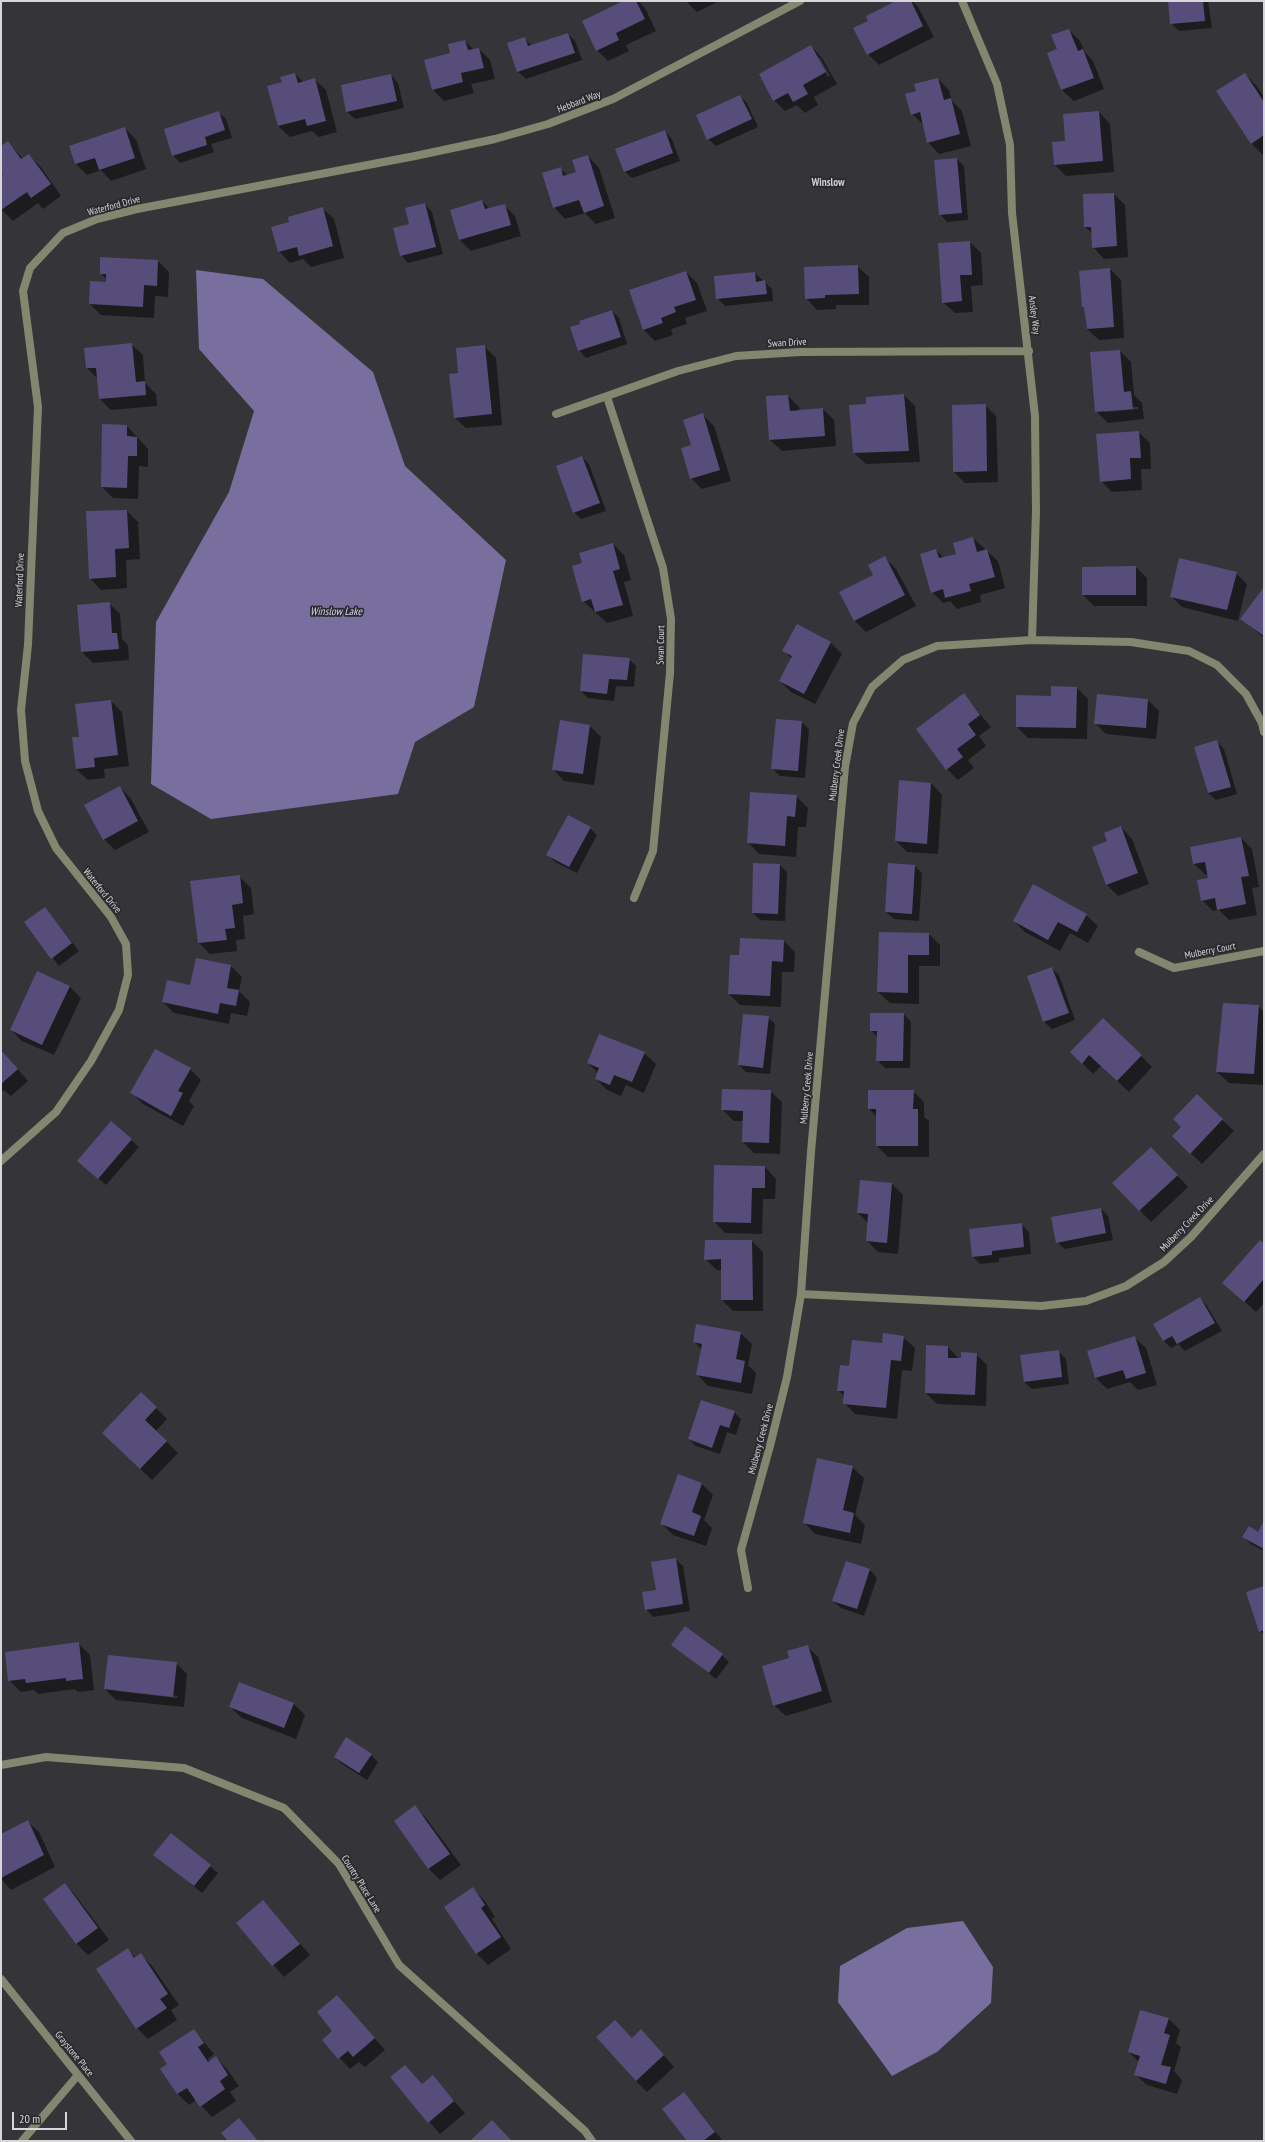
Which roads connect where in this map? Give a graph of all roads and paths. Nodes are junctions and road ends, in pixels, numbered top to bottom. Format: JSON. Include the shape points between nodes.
{"nodes":[{"id":1,"x":800,"y":1,"type":"edge"},
{"id":2,"x":962,"y":1,"type":"edge"},
{"id":3,"x":346,"y":168,"type":"joint"},
{"id":4,"x":1028,"y":351,"type":"junction"},
{"id":5,"x":607,"y":397,"type":"junction"},
{"id":6,"x":556,"y":414,"type":"dead end"},
{"id":7,"x":1032,"y":640,"type":"junction"},
{"id":8,"x":1264,"y":732,"type":"edge"},
{"id":9,"x":634,"y":898,"type":"dead end"},
{"id":10,"x":1264,"y":951,"type":"edge"},
{"id":11,"x":1139,"y":952,"type":"dead end"},
{"id":12,"x":1264,"y":1154,"type":"edge"},
{"id":13,"x":1,"y":1161,"type":"edge"},
{"id":14,"x":801,"y":1294,"type":"junction"},
{"id":15,"x":748,"y":1588,"type":"dead end"},
{"id":16,"x":1,"y":1765,"type":"edge"},
{"id":17,"x":1,"y":1979,"type":"edge"},
{"id":18,"x":78,"y":2076,"type":"junction"},
{"id":19,"x":22,"y":2141,"type":"edge"},
{"id":20,"x":131,"y":2141,"type":"edge"},
{"id":21,"x":592,"y":2141,"type":"edge"}],
"edges":[{"from":1,"to":3,"type":"street","name":"Hebbard Way","via":[[613,99],[548,124],[488,140]]},
{"from":2,"to":4,"type":"street","name":"Ansley Way","via":[[997,84],[1010,145],[1012,213]]},
{"from":3,"to":13,"type":"street","name":"Waterford Drive","via":[[97,219],[63,233],[30,268],[23,291],[38,407],[28,645],[21,710],[25,761],[38,811],[56,848],[111,917],[126,944],[128,975],[119,1010],[91,1061],[56,1112]]},
{"from":4,"to":5,"type":"street","name":"Swan Drive","via":[[800,352],[736,356],[678,371]]},
{"from":4,"to":7,"type":"street","name":"Ansley Way","via":[[1035,424],[1036,511]]},
{"from":5,"to":6,"type":"street","name":"Swan Drive"},
{"from":5,"to":9,"type":"street","name":"Swan Court","via":[[663,568],[671,619],[670,673],[653,851]]},
{"from":7,"to":8,"type":"street","name":"Mulberry Creek Drive","via":[[1131,642],[1189,651],[1217,665],[1246,694],[1262,723]]},
{"from":7,"to":14,"type":"street","name":"Mulberry Creek Drive","via":[[937,646],[903,660],[872,687],[852,723],[845,767]]},
{"from":10,"to":11,"type":"street","name":"Mulberry Court","via":[[1174,968]]},
{"from":12,"to":14,"type":"street","name":"Mulberry Creek Drive","via":[[1191,1237],[1164,1262],[1126,1286],[1086,1301],[1041,1306]]},
{"from":14,"to":15,"type":"street","name":"Mulberry Creek Drive","via":[[787,1377],[741,1550]]},
{"from":16,"to":21,"type":"street","name":"Country Place Lane","via":[[46,1757],[184,1768],[284,1808],[339,1864],[398,1966],[585,2131]]},
{"from":17,"to":18,"type":"street","name":"Graystone Place"},
{"from":18,"to":19,"type":"street"},
{"from":18,"to":20,"type":"street","name":"Graystone Place"}]}
